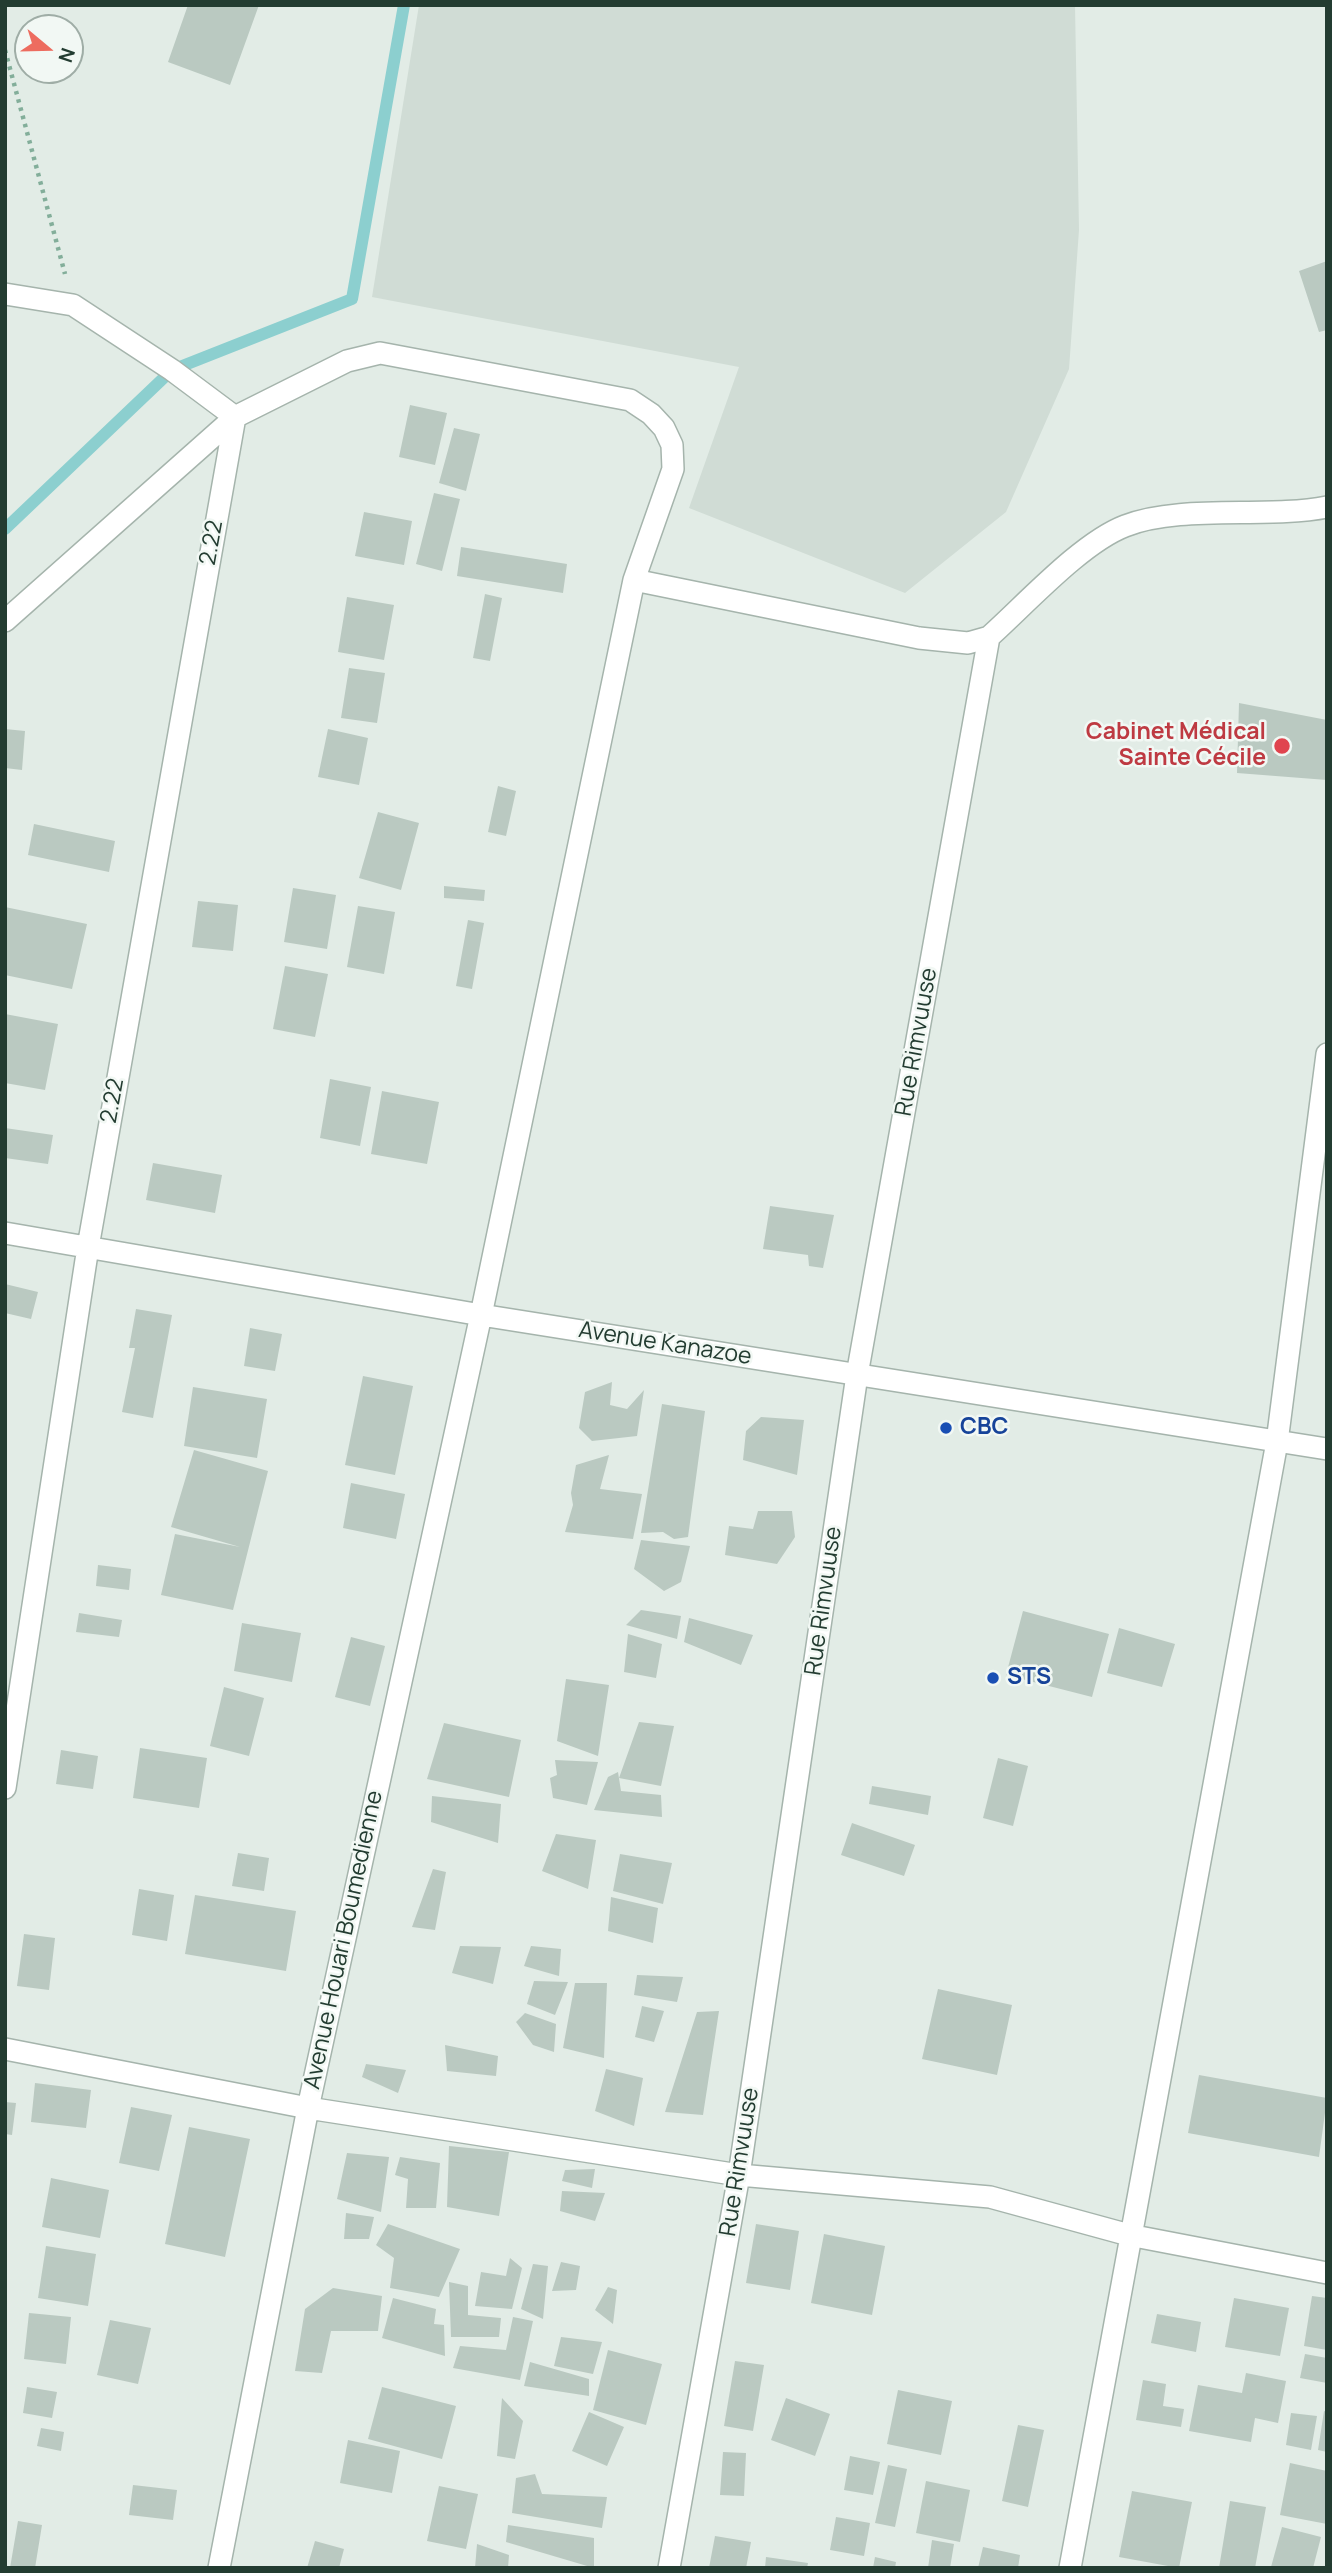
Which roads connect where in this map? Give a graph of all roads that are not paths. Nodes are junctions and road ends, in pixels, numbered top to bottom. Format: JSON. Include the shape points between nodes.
{"nodes":[{"id":1,"x":5,"y":294,"type":"edge"},
{"id":2,"x":235,"y":417,"type":"junction"},
{"id":3,"x":1327,"y":508,"type":"edge"},
{"id":4,"x":634,"y":580,"type":"junction"},
{"id":5,"x":5,"y":621,"type":"edge"},
{"id":6,"x":989,"y":637,"type":"junction"},
{"id":7,"x":1327,"y":1054,"type":"edge"},
{"id":8,"x":5,"y":1233,"type":"edge"},
{"id":9,"x":88,"y":1247,"type":"junction"},
{"id":10,"x":481,"y":1315,"type":"junction"},
{"id":11,"x":858,"y":1375,"type":"junction"},
{"id":12,"x":1277,"y":1442,"type":"junction"},
{"id":13,"x":1327,"y":1449,"type":"edge"},
{"id":14,"x":5,"y":1788,"type":"edge"},
{"id":15,"x":5,"y":2049,"type":"edge"},
{"id":16,"x":308,"y":2108,"type":"junction"},
{"id":17,"x":739,"y":2175,"type":"junction"},
{"id":18,"x":1129,"y":2235,"type":"junction"},
{"id":19,"x":1327,"y":2273,"type":"edge"},
{"id":20,"x":219,"y":2568,"type":"edge"},
{"id":21,"x":669,"y":2568,"type":"edge"},
{"id":22,"x":1070,"y":2568,"type":"edge"}],
"edges":[{"from":1,"to":2,"type":"street","via":[[73,306]]},
{"from":2,"to":4,"type":"street","name":"Avenue Houari Boumedienne","via":[[347,361],[380,353],[630,400],[664,428],[672,445],[673,469]]},
{"from":2,"to":5,"type":"street","name":"Avenue Houari Boumedienne"},
{"from":2,"to":9,"type":"street","name":"2.22"},
{"from":3,"to":6,"type":"street","via":[[1127,525],[1100,538]]},
{"from":4,"to":6,"type":"street","via":[[919,638],[968,643]]},
{"from":4,"to":10,"type":"street","name":"Avenue Houari Boumedienne"},
{"from":6,"to":11,"type":"street","name":"Rue Rimvuuse"},
{"from":7,"to":12,"type":"street"},
{"from":8,"to":9,"type":"street","name":"Avenue Kanazoe"},
{"from":9,"to":10,"type":"street","name":"Avenue Kanazoe"},
{"from":9,"to":14,"type":"street","name":"2.22"},
{"from":10,"to":11,"type":"street","name":"Avenue Kanazoe"},
{"from":10,"to":16,"type":"street","name":"Avenue Houari Boumedienne"},
{"from":11,"to":12,"type":"street","name":"Avenue Kanazoe"},
{"from":11,"to":17,"type":"street","name":"Rue Rimvuuse"},
{"from":12,"to":13,"type":"street","name":"Avenue Kanazoe"},
{"from":12,"to":18,"type":"street"},
{"from":15,"to":16,"type":"street"},
{"from":16,"to":17,"type":"street"},
{"from":16,"to":20,"type":"street","name":"Avenue Houari Boumedienne"},
{"from":17,"to":18,"type":"street","via":[[990,2197]]},
{"from":17,"to":21,"type":"street","name":"Rue Rimvuuse"},
{"from":18,"to":19,"type":"street"},
{"from":18,"to":22,"type":"street"}]}
